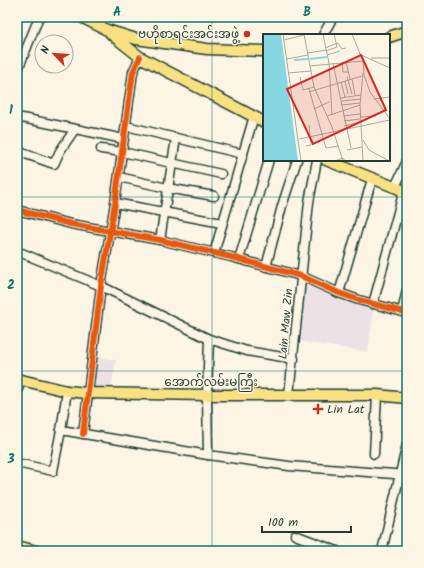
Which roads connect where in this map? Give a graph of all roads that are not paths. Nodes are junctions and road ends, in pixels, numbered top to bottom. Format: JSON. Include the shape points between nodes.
{"nodes":[{"id":1,"x":39,"y":17,"type":"edge"},
{"id":2,"x":81,"y":17,"type":"edge"},
{"id":3,"x":333,"y":17,"type":"edge"},
{"id":4,"x":107,"y":30,"type":"junction"},
{"id":5,"x":407,"y":32,"type":"edge"},
{"id":6,"x":323,"y":34,"type":"edge"},
{"id":7,"x":390,"y":37,"type":"edge"},
{"id":8,"x":263,"y":51,"type":"edge"},
{"id":9,"x":140,"y":58,"type":"junction"},
{"id":10,"x":17,"y":72,"type":"edge"},
{"id":11,"x":254,"y":116,"type":"junction"},
{"id":12,"x":17,"y":118,"type":"edge"},
{"id":13,"x":263,"y":121,"type":"edge"},
{"id":14,"x":126,"y":126,"type":"junction"},
{"id":15,"x":75,"y":129,"type":"junction"},
{"id":16,"x":176,"y":138,"type":"junction"},
{"id":17,"x":124,"y":139,"type":"junction"},
{"id":18,"x":101,"y":149,"type":"dead end"},
{"id":19,"x":17,"y":151,"type":"edge"},
{"id":20,"x":122,"y":152,"type":"junction"},
{"id":21,"x":243,"y":154,"type":"junction"},
{"id":22,"x":269,"y":161,"type":"edge"},
{"id":23,"x":297,"y":161,"type":"edge"},
{"id":24,"x":317,"y":161,"type":"edge"},
{"id":25,"x":329,"y":161,"type":"edge"},
{"id":26,"x":407,"y":161,"type":"edge"},
{"id":27,"x":172,"y":164,"type":"junction"},
{"id":28,"x":221,"y":174,"type":"dead end"},
{"id":29,"x":119,"y":177,"type":"junction"},
{"id":30,"x":372,"y":178,"type":"junction"},
{"id":31,"x":167,"y":188,"type":"junction"},
{"id":32,"x":402,"y":190,"type":"edge"},
{"id":33,"x":214,"y":196,"type":"dead end"},
{"id":34,"x":115,"y":203,"type":"junction"},
{"id":35,"x":17,"y":210,"type":"edge"},
{"id":36,"x":164,"y":211,"type":"junction"},
{"id":37,"x":222,"y":223,"type":"junction"},
{"id":38,"x":110,"y":232,"type":"junction"},
{"id":39,"x":160,"y":240,"type":"junction"},
{"id":40,"x":17,"y":251,"type":"edge"},
{"id":41,"x":214,"y":253,"type":"junction"},
{"id":42,"x":239,"y":259,"type":"junction"},
{"id":43,"x":266,"y":267,"type":"junction"},
{"id":44,"x":301,"y":276,"type":"junction"},
{"id":45,"x":101,"y":286,"type":"junction"},
{"id":46,"x":407,"y":290,"type":"edge"},
{"id":47,"x":339,"y":293,"type":"junction"},
{"id":48,"x":373,"y":304,"type":"junction"},
{"id":49,"x":404,"y":313,"type":"edge"},
{"id":50,"x":209,"y":339,"type":"junction"},
{"id":51,"x":294,"y":360,"type":"junction"},
{"id":52,"x":18,"y":380,"type":"edge"},
{"id":53,"x":67,"y":391,"type":"junction"},
{"id":54,"x":87,"y":393,"type":"junction"},
{"id":55,"x":17,"y":395,"type":"edge"},
{"id":56,"x":207,"y":395,"type":"junction"},
{"id":57,"x":289,"y":395,"type":"junction"},
{"id":58,"x":377,"y":395,"type":"junction"},
{"id":59,"x":407,"y":398,"type":"edge"},
{"id":60,"x":61,"y":430,"type":"junction"},
{"id":61,"x":83,"y":434,"type":"junction"},
{"id":62,"x":407,"y":444,"type":"edge"},
{"id":63,"x":374,"y":454,"type":"dead end"},
{"id":64,"x":208,"y":456,"type":"junction"},
{"id":65,"x":17,"y":464,"type":"edge"},
{"id":66,"x":403,"y":474,"type":"edge"},
{"id":67,"x":295,"y":535,"type":"dead end"},
{"id":68,"x":17,"y":546,"type":"edge"},
{"id":69,"x":36,"y":551,"type":"edge"},
{"id":70,"x":337,"y":551,"type":"edge"},
{"id":71,"x":382,"y":551,"type":"edge"}],
"edges":[{"from":1,"to":10,"type":"street"},
{"from":2,"to":4,"type":"main road"},
{"from":3,"to":6,"type":"street"},
{"from":4,"to":8,"type":"main road","via":[[136,39],[207,50]]},
{"from":4,"to":9,"type":"main road"},
{"from":5,"to":7,"type":"main road"},
{"from":9,"to":11,"type":"main road"},
{"from":9,"to":14,"type":"street","via":[[133,72]]},
{"from":11,"to":13,"type":"main road"},
{"from":11,"to":21,"type":"street"},
{"from":12,"to":15,"type":"street"},
{"from":14,"to":16,"type":"street"},
{"from":14,"to":17,"type":"street"},
{"from":15,"to":17,"type":"street"},
{"from":15,"to":19,"type":"street","via":[[54,164]]},
{"from":16,"to":21,"type":"street"},
{"from":16,"to":27,"type":"street"},
{"from":17,"to":20,"type":"street"},
{"from":18,"to":20,"type":"street"},
{"from":20,"to":27,"type":"street"},
{"from":20,"to":29,"type":"street"},
{"from":21,"to":37,"type":"street"},
{"from":22,"to":42,"type":"street"},
{"from":23,"to":43,"type":"street"},
{"from":24,"to":44,"type":"street","name":"Lain Maw Zin","via":[[309,202]]},
{"from":25,"to":30,"type":"main road"},
{"from":26,"to":32,"type":"street"},
{"from":27,"to":28,"type":"street"},
{"from":27,"to":31,"type":"street"},
{"from":29,"to":31,"type":"street"},
{"from":29,"to":34,"type":"street"},
{"from":30,"to":32,"type":"main road"},
{"from":30,"to":47,"type":"street"},
{"from":31,"to":33,"type":"street"},
{"from":31,"to":36,"type":"street"},
{"from":32,"to":48,"type":"street"},
{"from":34,"to":36,"type":"street"},
{"from":34,"to":38,"type":"street"},
{"from":35,"to":38,"type":"street"},
{"from":36,"to":37,"type":"street"},
{"from":36,"to":39,"type":"street"},
{"from":37,"to":41,"type":"street"},
{"from":38,"to":39,"type":"street"},
{"from":38,"to":45,"type":"street"},
{"from":39,"to":41,"type":"street"},
{"from":40,"to":45,"type":"street"},
{"from":41,"to":42,"type":"street"},
{"from":42,"to":43,"type":"street"},
{"from":43,"to":44,"type":"street"},
{"from":44,"to":47,"type":"street"},
{"from":44,"to":51,"type":"street","name":"Lain Maw Zin"},
{"from":45,"to":50,"type":"street"},
{"from":45,"to":54,"type":"street"},
{"from":46,"to":49,"type":"street"},
{"from":47,"to":48,"type":"street"},
{"from":48,"to":49,"type":"street"},
{"from":50,"to":51,"type":"street","via":[[247,351]]},
{"from":50,"to":56,"type":"street"},
{"from":51,"to":57,"type":"street","name":"Lain Maw Zin"},
{"from":52,"to":53,"type":"main road","name":"အောက်လမ်းမကြီး"},
{"from":52,"to":55,"type":"street"},
{"from":53,"to":54,"type":"main road","name":"အောက်လမ်းမကြီး"},
{"from":53,"to":60,"type":"street"},
{"from":54,"to":56,"type":"main road","name":"အောက်လမ်းမကြီး"},
{"from":54,"to":61,"type":"street"},
{"from":56,"to":57,"type":"main road","name":"အောက်လမ်းမကြီး"},
{"from":56,"to":64,"type":"street"},
{"from":57,"to":58,"type":"main road","name":"အောက်လမ်းမကြီး"},
{"from":58,"to":59,"type":"main road","name":"အောက်လမ်းမကြီး"},
{"from":58,"to":63,"type":"street"},
{"from":60,"to":61,"type":"street"},
{"from":60,"to":65,"type":"street","via":[[53,471]]},
{"from":61,"to":64,"type":"street"},
{"from":62,"to":66,"type":"street"},
{"from":64,"to":66,"type":"street","via":[[289,466]]},
{"from":66,"to":71,"type":"street"},
{"from":67,"to":70,"type":"street"},
{"from":68,"to":69,"type":"main road"}]}
